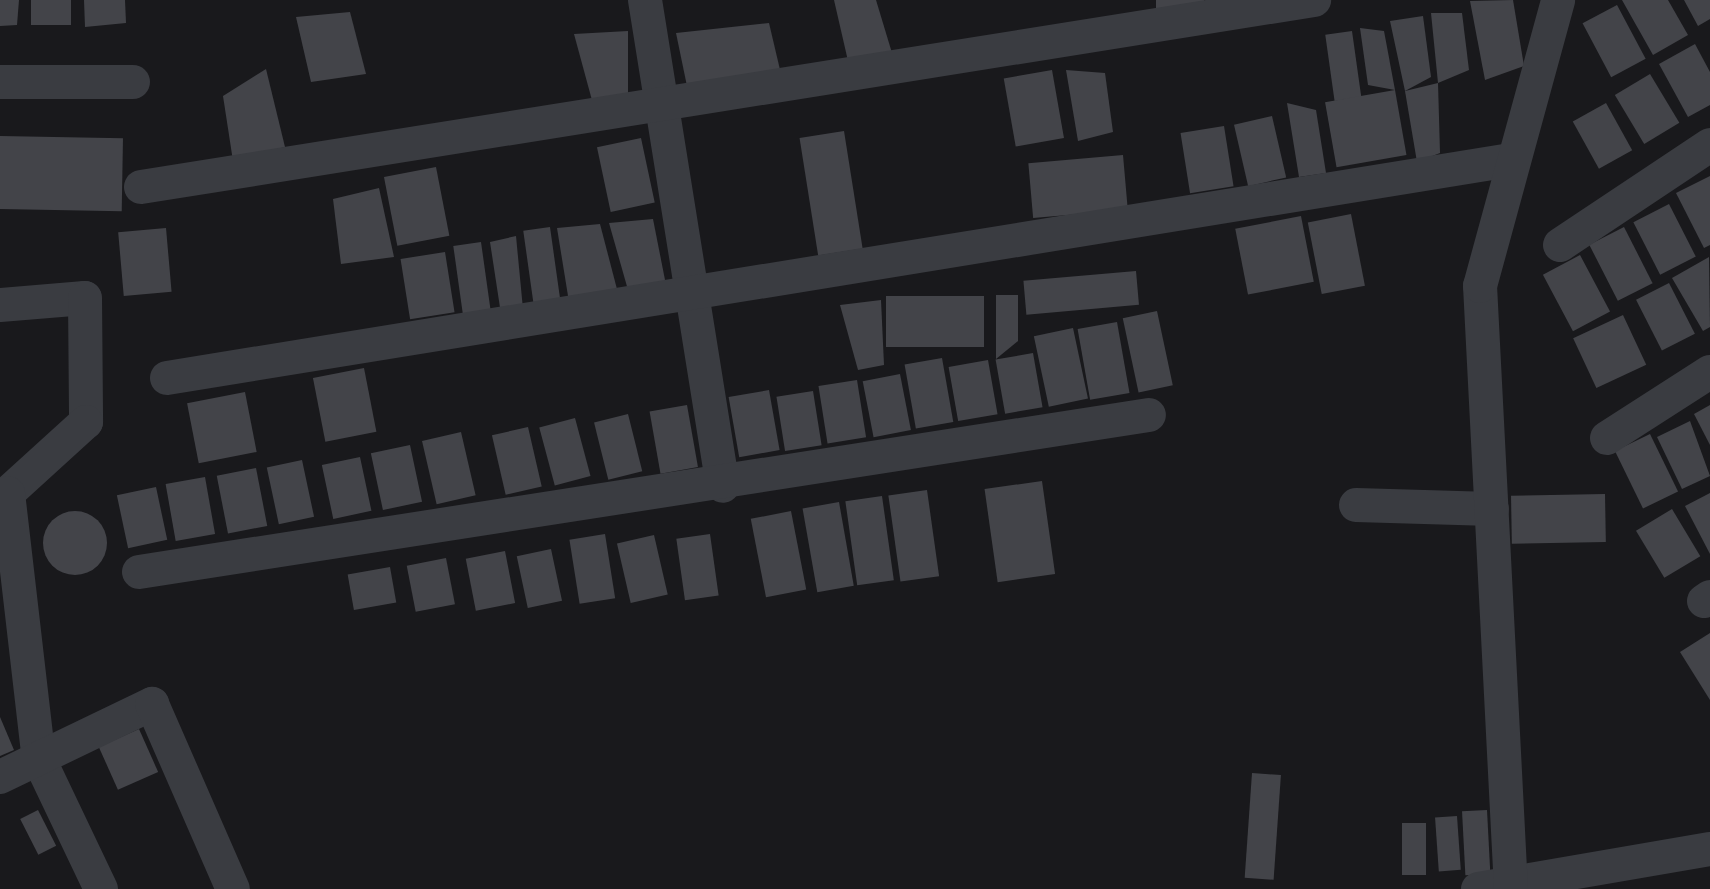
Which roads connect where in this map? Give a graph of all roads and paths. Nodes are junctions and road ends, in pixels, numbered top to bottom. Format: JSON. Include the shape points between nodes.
{"nodes":[{"id":1,"x":645,"y":0,"type":"edge"},
{"id":2,"x":1314,"y":0,"type":"edge"},
{"id":3,"x":1558,"y":0,"type":"edge"},
{"id":4,"x":0,"y":82,"type":"edge"},
{"id":5,"x":133,"y":82,"type":"dead end"},
{"id":6,"x":662,"y":104,"type":"junction"},
{"id":7,"x":1710,"y":145,"type":"edge"},
{"id":8,"x":1510,"y":160,"type":"junction"},
{"id":9,"x":141,"y":187,"type":"dead end"},
{"id":10,"x":1560,"y":245,"type":"dead end"},
{"id":11,"x":692,"y":292,"type":"junction"},
{"id":12,"x":0,"y":305,"type":"edge"},
{"id":13,"x":1710,"y":372,"type":"edge"},
{"id":14,"x":167,"y":378,"type":"dead end"},
{"id":15,"x":1149,"y":415,"type":"dead end"},
{"id":16,"x":1607,"y":438,"type":"dead end"},
{"id":17,"x":723,"y":486,"type":"junction"},
{"id":18,"x":1356,"y":505,"type":"dead end"},
{"id":19,"x":1492,"y":509,"type":"junction"},
{"id":20,"x":139,"y":572,"type":"dead end"},
{"id":21,"x":39,"y":759,"type":"junction"},
{"id":22,"x":0,"y":777,"type":"edge"},
{"id":23,"x":1710,"y":849,"type":"edge"},
{"id":24,"x":1500,"y":887,"type":"edge"},
{"id":25,"x":101,"y":889,"type":"edge"},
{"id":26,"x":233,"y":889,"type":"edge"}],
"edges":[{"from":1,"to":6,"type":"street"},
{"from":2,"to":6,"type":"street"},
{"from":3,"to":8,"type":"street"},
{"from":4,"to":5,"type":"street"},
{"from":6,"to":9,"type":"street"},
{"from":6,"to":11,"type":"street"},
{"from":7,"to":10,"type":"street"},
{"from":8,"to":11,"type":"street"},
{"from":8,"to":19,"type":"street","via":[[1480,286]]},
{"from":11,"to":14,"type":"street"},
{"from":11,"to":17,"type":"street"},
{"from":12,"to":21,"type":"street","via":[[85,298],[86,422],[8,493]]},
{"from":13,"to":16,"type":"street"},
{"from":15,"to":17,"type":"street"},
{"from":17,"to":20,"type":"street"},
{"from":18,"to":19,"type":"street"},
{"from":19,"to":24,"type":"street"},
{"from":21,"to":22,"type":"street"},
{"from":21,"to":25,"type":"street"},
{"from":21,"to":26,"type":"street","via":[[152,704]]},
{"from":23,"to":24,"type":"street"}]}
